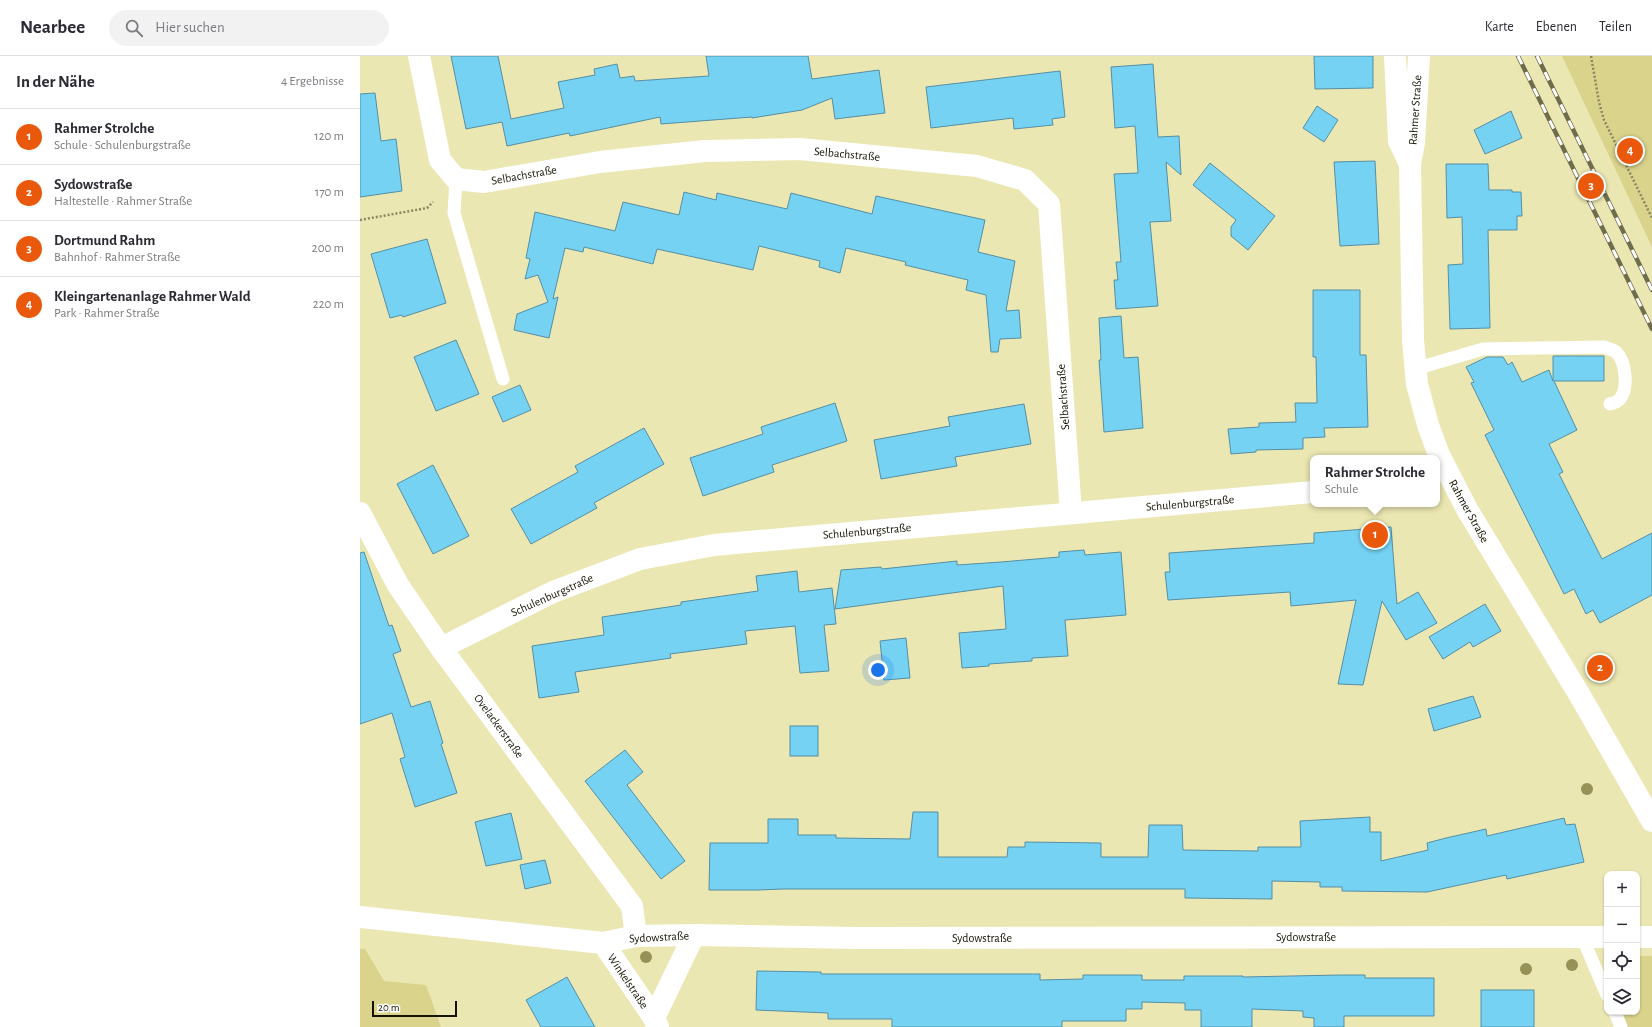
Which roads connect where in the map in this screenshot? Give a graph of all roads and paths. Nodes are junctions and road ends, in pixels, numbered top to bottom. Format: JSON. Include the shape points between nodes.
{"nodes":[{"id":1,"x":419,"y":56,"type":"edge"},
{"id":2,"x":1395,"y":56,"type":"edge"},
{"id":3,"x":1419,"y":56,"type":"edge"},
{"id":4,"x":1592,"y":56,"type":"edge"},
{"id":5,"x":1410,"y":164,"type":"junction"},
{"id":6,"x":456,"y":179,"type":"junction"},
{"id":7,"x":1652,"y":218,"type":"edge"},
{"id":8,"x":360,"y":220,"type":"edge"},
{"id":9,"x":1415,"y":369,"type":"junction"},
{"id":10,"x":503,"y":379,"type":"dead end"},
{"id":11,"x":1610,"y":404,"type":"dead end"},
{"id":12,"x":1436,"y":455,"type":"edge"},
{"id":13,"x":1440,"y":463,"type":"edge"},
{"id":14,"x":1310,"y":492,"type":"edge"},
{"id":15,"x":360,"y":513,"type":"edge"},
{"id":16,"x":1071,"y":513,"type":"junction"},
{"id":17,"x":441,"y":648,"type":"junction"},
{"id":18,"x":1652,"y":821,"type":"edge"},
{"id":19,"x":360,"y":917,"type":"edge"},
{"id":20,"x":694,"y":935,"type":"junction"},
{"id":21,"x":636,"y":936,"type":"junction"},
{"id":22,"x":1582,"y":937,"type":"junction"},
{"id":23,"x":1604,"y":937,"type":"edge"},
{"id":24,"x":1640,"y":937,"type":"edge"},
{"id":25,"x":1652,"y":937,"type":"edge"},
{"id":26,"x":603,"y":943,"type":"junction"},
{"id":27,"x":1604,"y":988,"type":"edge"},
{"id":28,"x":1615,"y":1015,"type":"edge"},
{"id":29,"x":656,"y":1023,"type":"edge"},
{"id":30,"x":1621,"y":1027,"type":"edge"}],
"edges":[{"from":1,"to":6,"type":"street","via":[[440,160]]},
{"from":2,"to":5,"type":"street","name":"Rahmer Straße","via":[[1399,141]]},
{"from":3,"to":5,"type":"street","name":"Rahmer Straße","via":[[1414,143]]},
{"from":4,"to":7,"type":"path","via":[[1604,120]]},
{"from":5,"to":9,"type":"street","name":"Rahmer Straße"},
{"from":6,"to":8,"type":"path","via":[[427,208]]},
{"from":6,"to":10,"type":"lane","via":[[454,213]]},
{"from":6,"to":16,"type":"street","name":"Selbachstraße","via":[[484,182],[600,162],[705,151],[800,149],[977,166],[1025,180],[1048,204]]},
{"from":9,"to":11,"type":"lane","via":[[1483,349],[1604,347],[1616,352],[1626,377],[1624,391],[1619,400]]},
{"from":9,"to":12,"type":"street","name":"Rahmer Straße"},
{"from":13,"to":18,"type":"street","name":"Rahmer Straße"},
{"from":14,"to":16,"type":"street","name":"Schulenburgstraße"},
{"from":15,"to":17,"type":"street","name":"Ovelackerstraße","via":[[398,585]]},
{"from":16,"to":17,"type":"street","name":"Schulenburgstraße","via":[[714,545],[640,560],[553,592]]},
{"from":17,"to":21,"type":"street","name":"Ovelackerstraße","via":[[632,906]]},
{"from":19,"to":26,"type":"street","name":"Sydowstraße"},
{"from":20,"to":21,"type":"street","name":"Sydowstraße"},
{"from":20,"to":22,"type":"street","name":"Sydowstraße","via":[[856,938]]},
{"from":20,"to":29,"type":"street","name":"Winkelstraße"},
{"from":21,"to":26,"type":"street","name":"Sydowstraße"},
{"from":22,"to":23,"type":"street","name":"Sydowstraße"},
{"from":22,"to":27,"type":"lane"},
{"from":24,"to":25,"type":"street"},
{"from":26,"to":29,"type":"street","name":"Winkelstraße"},
{"from":28,"to":30,"type":"lane"}]}
